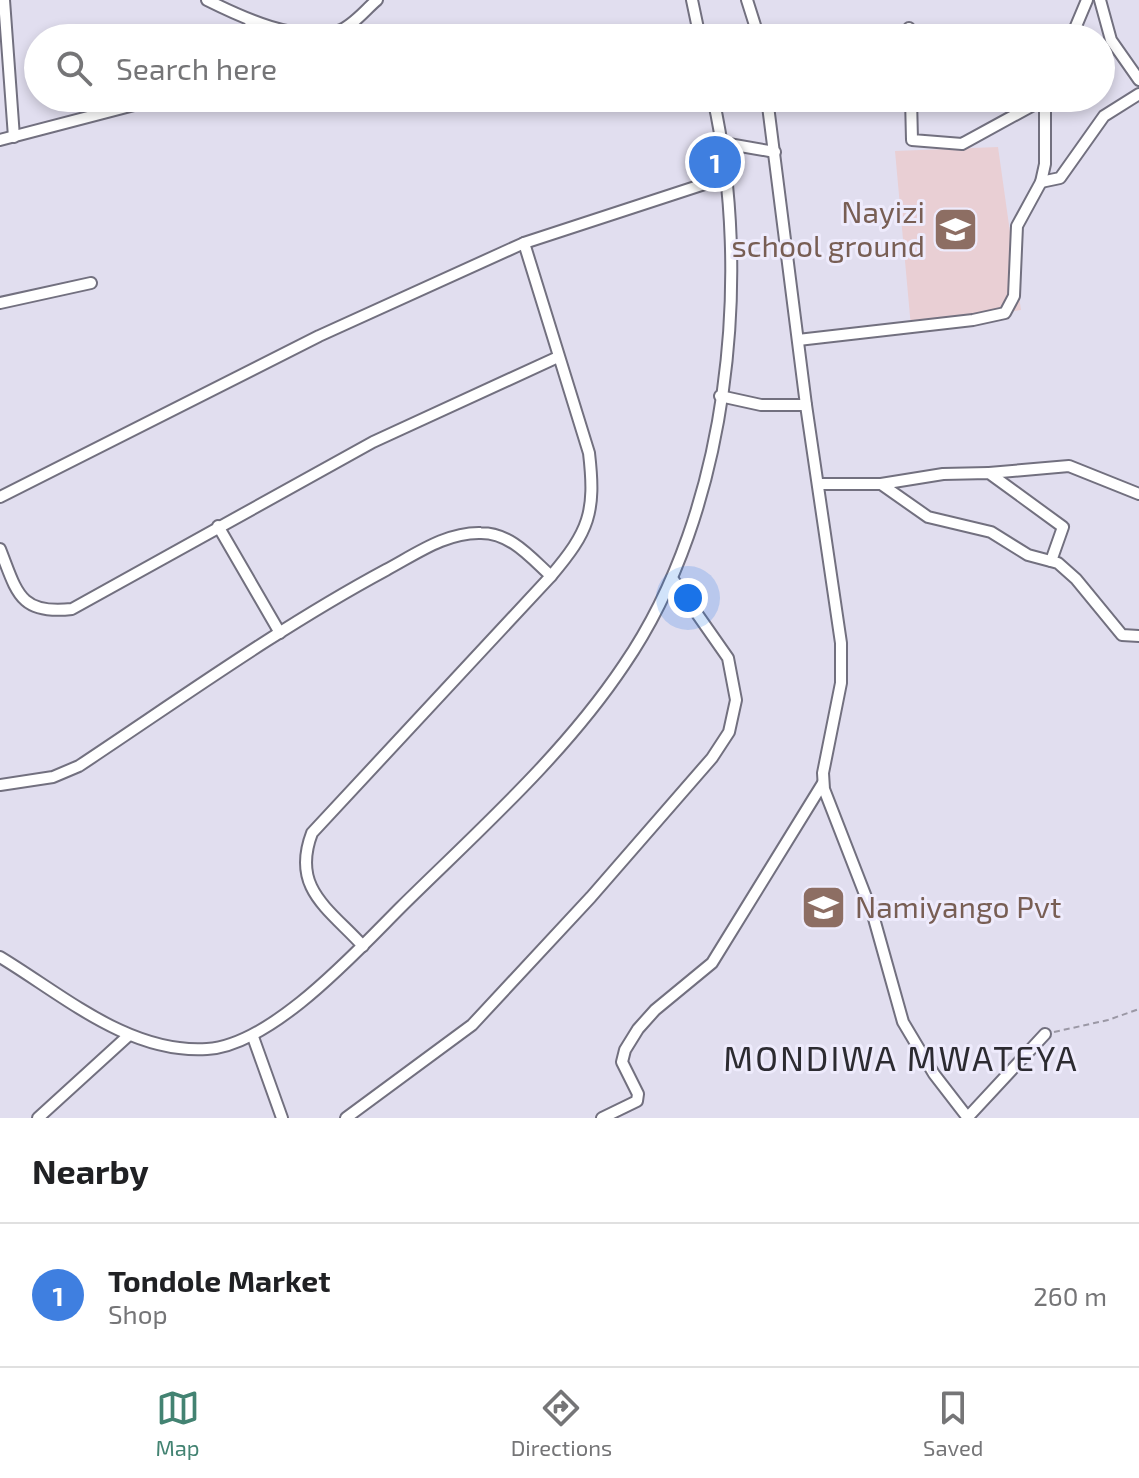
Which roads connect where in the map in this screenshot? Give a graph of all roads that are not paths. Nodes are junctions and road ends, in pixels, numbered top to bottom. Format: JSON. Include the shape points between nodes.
{"nodes":[{"id":1,"x":4,"y":0,"type":"edge"},
{"id":2,"x":207,"y":0,"type":"edge"},
{"id":3,"x":377,"y":0,"type":"edge"},
{"id":4,"x":692,"y":0,"type":"edge"},
{"id":5,"x":747,"y":0,"type":"edge"},
{"id":6,"x":1087,"y":0,"type":"edge"},
{"id":7,"x":1100,"y":0,"type":"edge"},
{"id":8,"x":251,"y":23,"type":"joint"},
{"id":9,"x":256,"y":24,"type":"edge"},
{"id":10,"x":349,"y":24,"type":"edge"},
{"id":11,"x":697,"y":24,"type":"edge"},
{"id":12,"x":755,"y":24,"type":"edge"},
{"id":13,"x":1077,"y":24,"type":"edge"},
{"id":14,"x":1107,"y":24,"type":"edge"},
{"id":15,"x":1115,"y":46,"type":"edge"},
{"id":16,"x":1139,"y":80,"type":"edge"},
{"id":17,"x":1139,"y":94,"type":"edge"},
{"id":18,"x":1115,"y":109,"type":"edge"},
{"id":19,"x":108,"y":112,"type":"edge"},
{"id":20,"x":716,"y":112,"type":"edge"},
{"id":21,"x":769,"y":112,"type":"edge"},
{"id":22,"x":911,"y":112,"type":"edge"},
{"id":23,"x":1021,"y":112,"type":"edge"},
{"id":24,"x":1046,"y":112,"type":"edge"},
{"id":25,"x":1110,"y":112,"type":"edge"},
{"id":26,"x":14,"y":137,"type":"junction"},
{"id":27,"x":0,"y":140,"type":"edge"},
{"id":28,"x":723,"y":143,"type":"junction"},
{"id":29,"x":775,"y":152,"type":"junction"},
{"id":30,"x":729,"y":176,"type":"junction"},
{"id":31,"x":1041,"y":182,"type":"junction"},
{"id":32,"x":524,"y":243,"type":"junction"},
{"id":33,"x":91,"y":283,"type":"dead end"},
{"id":34,"x":0,"y":303,"type":"edge"},
{"id":35,"x":798,"y":340,"type":"junction"},
{"id":36,"x":558,"y":357,"type":"junction"},
{"id":37,"x":720,"y":396,"type":"junction"},
{"id":38,"x":806,"y":405,"type":"junction"},
{"id":39,"x":989,"y":473,"type":"junction"},
{"id":40,"x":818,"y":484,"type":"junction"},
{"id":41,"x":881,"y":484,"type":"junction"},
{"id":42,"x":1138,"y":493,"type":"edge"},
{"id":43,"x":0,"y":497,"type":"edge"},
{"id":44,"x":218,"y":526,"type":"junction"},
{"id":45,"x":0,"y":549,"type":"edge"},
{"id":46,"x":1051,"y":561,"type":"junction"},
{"id":47,"x":551,"y":576,"type":"junction"},
{"id":48,"x":672,"y":578,"type":"junction"},
{"id":49,"x":280,"y":633,"type":"junction"},
{"id":50,"x":1139,"y":636,"type":"edge"},
{"id":51,"x":823,"y":783,"type":"junction"},
{"id":52,"x":0,"y":785,"type":"edge"},
{"id":53,"x":363,"y":946,"type":"junction"},
{"id":54,"x":0,"y":957,"type":"edge"},
{"id":55,"x":1045,"y":1034,"type":"road end"},
{"id":56,"x":128,"y":1036,"type":"junction"},
{"id":57,"x":253,"y":1037,"type":"junction"},
{"id":58,"x":41,"y":1117,"type":"edge"},
{"id":59,"x":282,"y":1118,"type":"edge"},
{"id":60,"x":346,"y":1118,"type":"edge"},
{"id":61,"x":602,"y":1118,"type":"edge"},
{"id":62,"x":968,"y":1118,"type":"edge"}],
"edges":[{"from":1,"to":26,"type":"street"},
{"from":2,"to":8,"type":"street"},
{"from":3,"to":10,"type":"street"},
{"from":4,"to":11,"type":"street"},
{"from":5,"to":12,"type":"street"},
{"from":6,"to":13,"type":"street"},
{"from":7,"to":14,"type":"street"},
{"from":8,"to":9,"type":"street"},
{"from":15,"to":16,"type":"street"},
{"from":17,"to":18,"type":"street"},
{"from":19,"to":26,"type":"street"},
{"from":20,"to":28,"type":"street"},
{"from":21,"to":29,"type":"street"},
{"from":22,"to":23,"type":"street","via":[[912,140],[962,144]]},
{"from":24,"to":31,"type":"street","via":[[1048,150]]},
{"from":25,"to":31,"type":"street","via":[[1060,178]]},
{"from":26,"to":27,"type":"street"},
{"from":28,"to":29,"type":"street"},
{"from":28,"to":30,"type":"street"},
{"from":29,"to":35,"type":"street"},
{"from":30,"to":32,"type":"street"},
{"from":30,"to":37,"type":"street","via":[[731,268]]},
{"from":31,"to":35,"type":"street","via":[[1017,226],[1014,296],[1005,313]]},
{"from":32,"to":36,"type":"street"},
{"from":32,"to":43,"type":"street","via":[[319,336]]},
{"from":33,"to":34,"type":"street"},
{"from":35,"to":38,"type":"street"},
{"from":36,"to":44,"type":"street","via":[[373,442]]},
{"from":36,"to":47,"type":"street","via":[[589,453],[592,481],[590,514],[581,540]]},
{"from":37,"to":38,"type":"street","via":[[761,405]]},
{"from":37,"to":48,"type":"street","via":[[695,509]]},
{"from":38,"to":40,"type":"street"},
{"from":39,"to":41,"type":"street"},
{"from":39,"to":42,"type":"street","via":[[1069,466]]},
{"from":39,"to":46,"type":"street","via":[[1063,527]]},
{"from":40,"to":41,"type":"street"},
{"from":40,"to":51,"type":"street","via":[[842,661]]},
{"from":41,"to":46,"type":"street","via":[[928,517],[991,532],[1028,555]]},
{"from":44,"to":45,"type":"street","via":[[72,609],[57,611],[43,612],[18,595]]},
{"from":44,"to":49,"type":"street"},
{"from":46,"to":50,"type":"street","via":[[1076,579],[1122,635]]},
{"from":47,"to":49,"type":"street","via":[[501,536],[467,533],[416,554]]},
{"from":47,"to":53,"type":"street","via":[[312,833],[303,856],[312,891]]},
{"from":48,"to":53,"type":"street","via":[[626,664],[587,714],[506,804]]},
{"from":48,"to":60,"type":"street","via":[[728,658],[736,700],[729,732],[591,897],[472,1025]]},
{"from":49,"to":52,"type":"street","via":[[79,766],[53,777]]},
{"from":51,"to":61,"type":"street","via":[[712,963],[655,1010],[625,1050],[622,1062],[637,1101]]},
{"from":51,"to":62,"type":"street","via":[[873,915],[903,1022]]},
{"from":53,"to":57,"type":"street"},
{"from":54,"to":56,"type":"street"},
{"from":55,"to":62,"type":"street"},
{"from":56,"to":57,"type":"street","via":[[187,1049],[229,1046]]},
{"from":56,"to":58,"type":"street"},
{"from":57,"to":59,"type":"street"}]}
